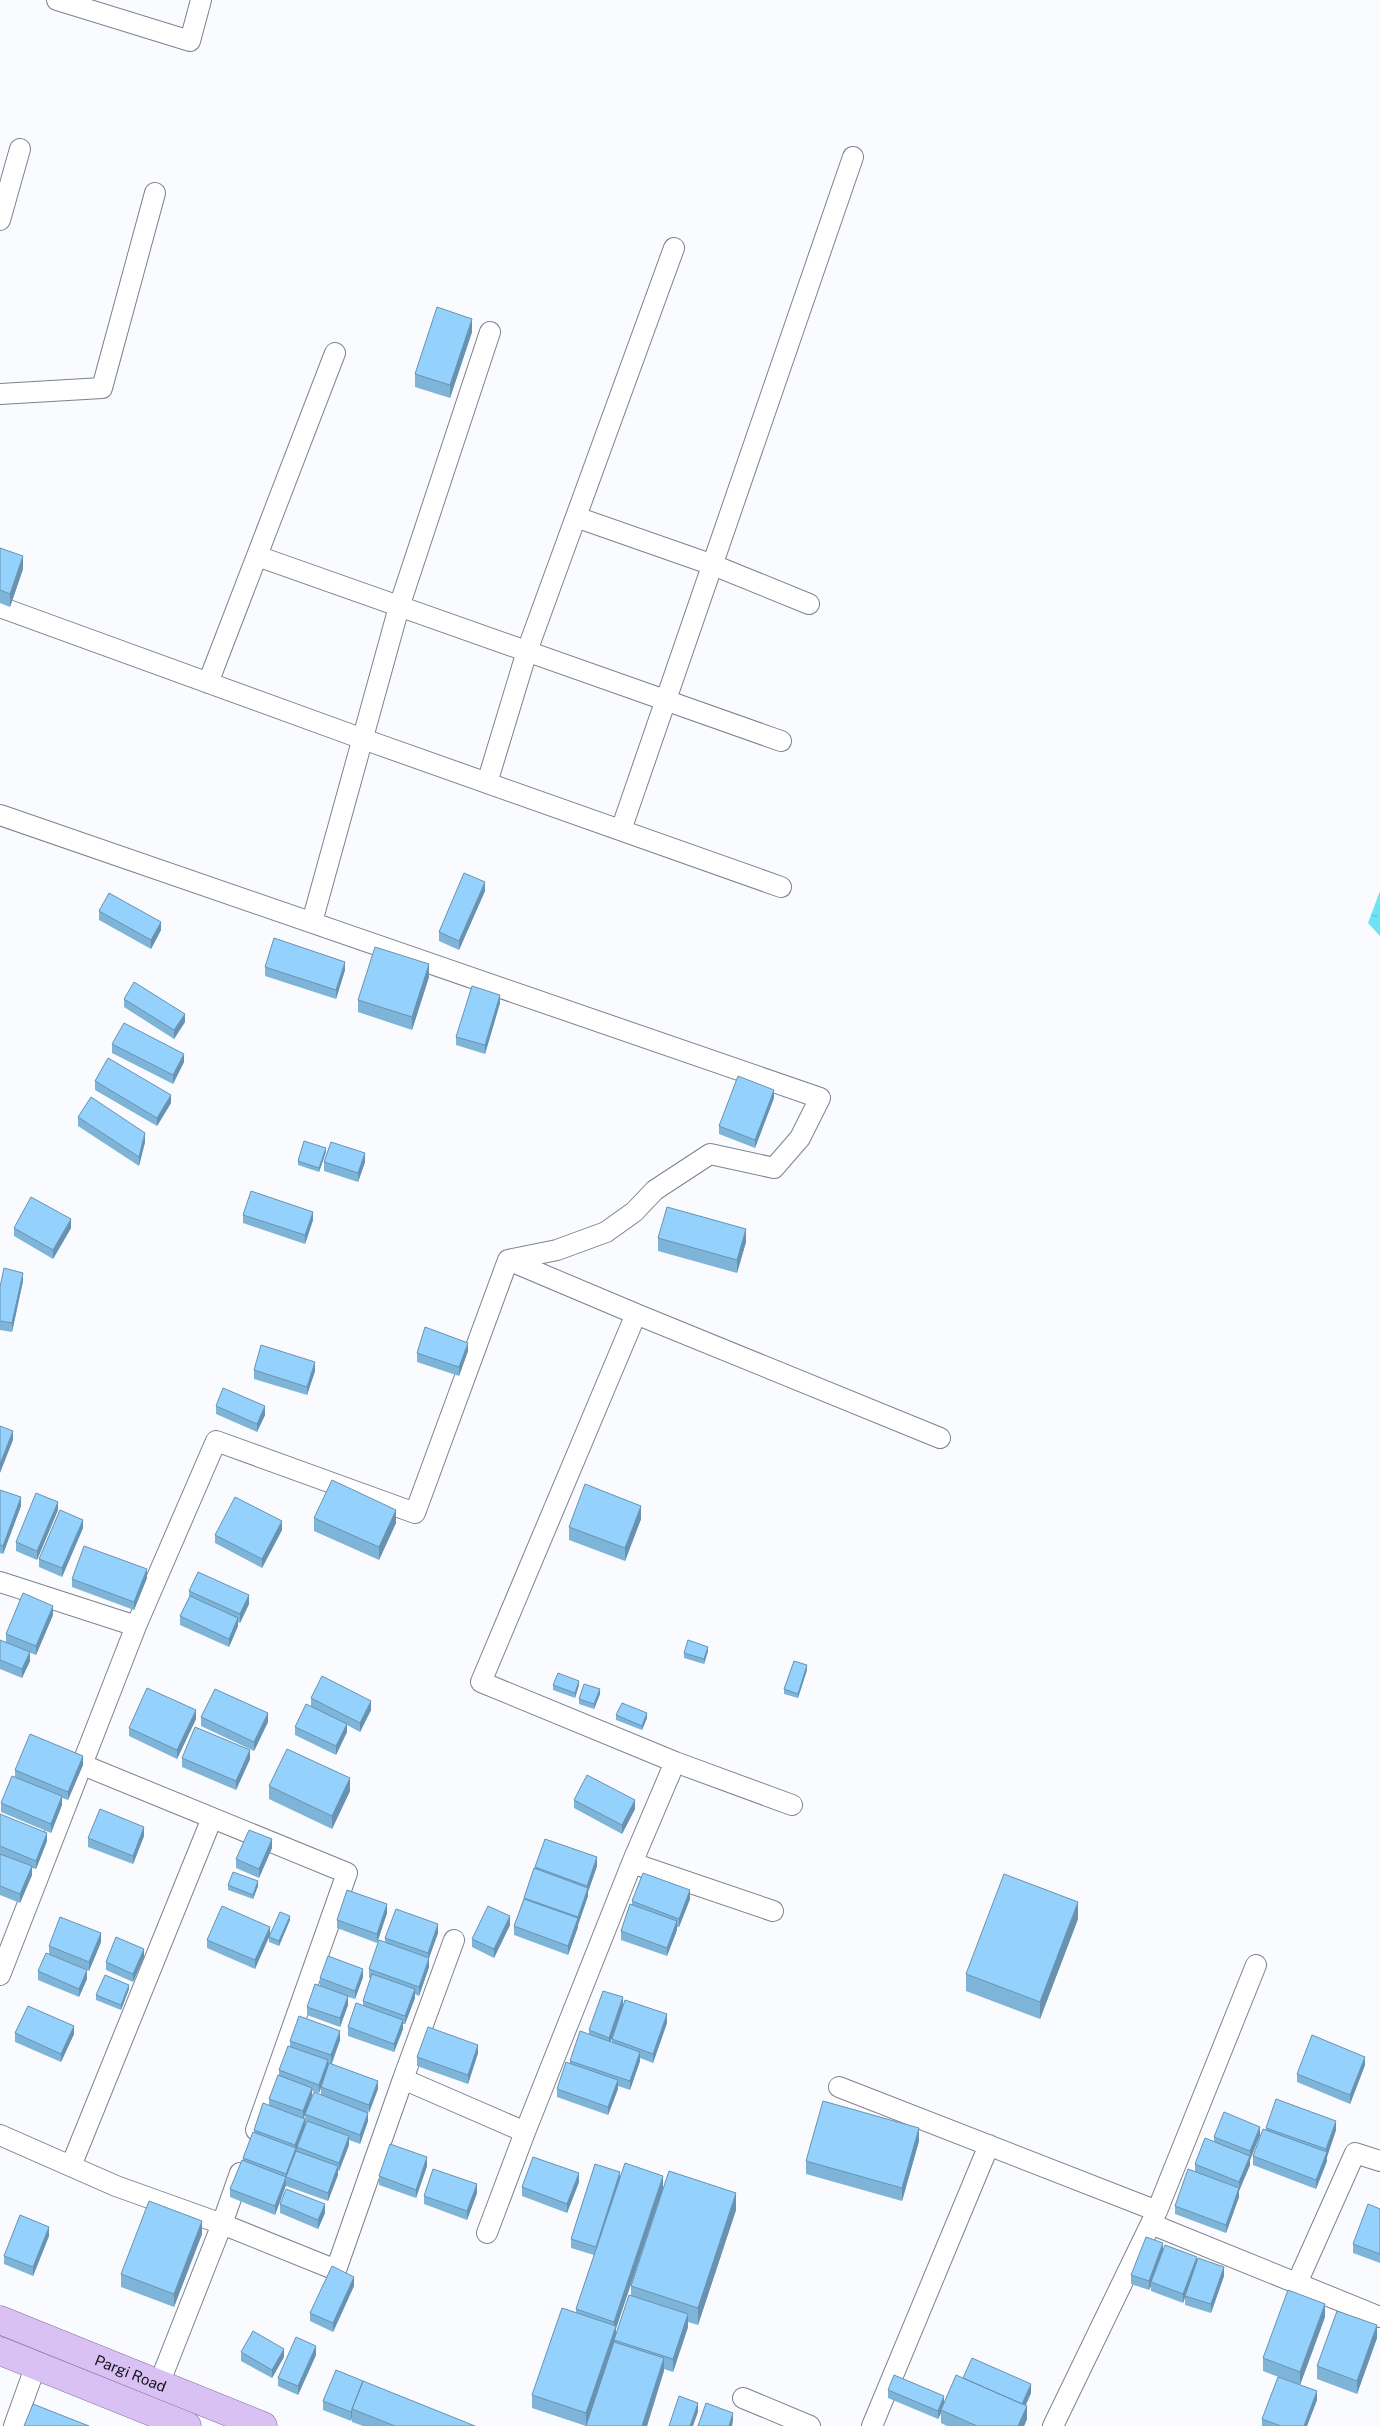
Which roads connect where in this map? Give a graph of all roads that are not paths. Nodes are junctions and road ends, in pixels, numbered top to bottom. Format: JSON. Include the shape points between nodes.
{"nodes":[{"id":1,"x":57,"y":0,"type":"edge"},
{"id":2,"x":201,"y":0,"type":"edge"},
{"id":3,"x":20,"y":150,"type":"dead end"},
{"id":4,"x":854,"y":157,"type":"dead end"},
{"id":5,"x":155,"y":193,"type":"dead end"},
{"id":6,"x":0,"y":220,"type":"edge"},
{"id":7,"x":674,"y":248,"type":"dead end"},
{"id":8,"x":490,"y":332,"type":"dead end"},
{"id":9,"x":335,"y":353,"type":"dead end"},
{"id":10,"x":0,"y":394,"type":"edge"},
{"id":11,"x":576,"y":517,"type":"junction"},
{"id":12,"x":257,"y":556,"type":"junction"},
{"id":13,"x":712,"y":565,"type":"junction"},
{"id":14,"x":809,"y":604,"type":"dead end"},
{"id":15,"x":0,"y":607,"type":"edge"},
{"id":16,"x":399,"y":607,"type":"junction"},
{"id":17,"x":527,"y":651,"type":"junction"},
{"id":18,"x":208,"y":683,"type":"junction"},
{"id":19,"x":666,"y":700,"type":"junction"},
{"id":20,"x":363,"y":739,"type":"junction"},
{"id":21,"x":781,"y":741,"type":"dead end"},
{"id":22,"x":487,"y":782,"type":"junction"},
{"id":23,"x":0,"y":815,"type":"edge"},
{"id":24,"x":621,"y":830,"type":"junction"},
{"id":25,"x":781,"y":888,"type":"dead end"},
{"id":26,"x":312,"y":922,"type":"junction"},
{"id":27,"x":508,"y":1260,"type":"junction"},
{"id":28,"x":636,"y":1314,"type":"junction"},
{"id":29,"x":940,"y":1438,"type":"dead end"},
{"id":30,"x":0,"y":1582,"type":"edge"},
{"id":31,"x":136,"y":1626,"type":"junction"},
{"id":32,"x":676,"y":1762,"type":"junction"},
{"id":33,"x":83,"y":1765,"type":"junction"},
{"id":34,"x":792,"y":1805,"type":"dead end"},
{"id":35,"x":212,"y":1818,"type":"junction"},
{"id":36,"x":632,"y":1863,"type":"junction"},
{"id":37,"x":773,"y":1911,"type":"dead end"},
{"id":38,"x":454,"y":1940,"type":"dead end"},
{"id":39,"x":1256,"y":1965,"type":"dead end"},
{"id":40,"x":0,"y":1974,"type":"edge"},
{"id":41,"x":403,"y":2079,"type":"junction"},
{"id":42,"x":840,"y":2087,"type":"dead end"},
{"id":43,"x":525,"y":2132,"type":"junction"},
{"id":44,"x":0,"y":2135,"type":"edge"},
{"id":45,"x":989,"y":2145,"type":"junction"},
{"id":46,"x":1380,"y":2161,"type":"edge"},
{"id":47,"x":71,"y":2166,"type":"junction"},
{"id":48,"x":1154,"y":2217,"type":"junction"},
{"id":49,"x":222,"y":2224,"type":"junction"},
{"id":50,"x":487,"y":2233,"type":"dead end"},
{"id":51,"x":1297,"y":2283,"type":"junction"},
{"id":52,"x":1380,"y":2317,"type":"edge"},
{"id":53,"x":0,"y":2320,"type":"edge"},
{"id":54,"x":0,"y":2351,"type":"edge"},
{"id":55,"x":36,"y":2365,"type":"junction"},
{"id":56,"x":159,"y":2384,"type":"junction"},
{"id":57,"x":743,"y":2398,"type":"dead end"},
{"id":58,"x":14,"y":2426,"type":"edge"},
{"id":59,"x":187,"y":2426,"type":"edge"},
{"id":60,"x":262,"y":2426,"type":"edge"},
{"id":61,"x":810,"y":2426,"type":"edge"},
{"id":62,"x":872,"y":2426,"type":"edge"},
{"id":63,"x":1053,"y":2426,"type":"edge"}],
"edges":[{"from":1,"to":2,"type":"street","via":[[190,41]]},
{"from":3,"to":6,"type":"street"},
{"from":4,"to":13,"type":"street"},
{"from":5,"to":10,"type":"street","via":[[102,388]]},
{"from":7,"to":11,"type":"street"},
{"from":8,"to":16,"type":"street"},
{"from":9,"to":12,"type":"street"},
{"from":11,"to":13,"type":"street"},
{"from":11,"to":17,"type":"street"},
{"from":12,"to":16,"type":"street"},
{"from":12,"to":18,"type":"street"},
{"from":13,"to":14,"type":"street"},
{"from":13,"to":19,"type":"street"},
{"from":15,"to":18,"type":"street"},
{"from":16,"to":17,"type":"street"},
{"from":16,"to":20,"type":"street"},
{"from":17,"to":19,"type":"street"},
{"from":17,"to":22,"type":"street"},
{"from":18,"to":20,"type":"street"},
{"from":19,"to":21,"type":"street"},
{"from":19,"to":24,"type":"street"},
{"from":20,"to":22,"type":"street"},
{"from":20,"to":26,"type":"street"},
{"from":22,"to":24,"type":"street"},
{"from":23,"to":26,"type":"street"},
{"from":24,"to":25,"type":"street"},
{"from":26,"to":27,"type":"street","via":[[820,1098],[800,1138],[774,1168],[710,1154],[655,1190],[634,1212],[606,1232],[557,1250]]},
{"from":27,"to":28,"type":"street"},
{"from":27,"to":31,"type":"street","via":[[415,1514],[216,1441]]},
{"from":28,"to":29,"type":"street"},
{"from":28,"to":32,"type":"street","via":[[481,1682]]},
{"from":30,"to":31,"type":"street"},
{"from":31,"to":33,"type":"street"},
{"from":32,"to":34,"type":"street"},
{"from":32,"to":36,"type":"street"},
{"from":33,"to":35,"type":"street"},
{"from":33,"to":40,"type":"street"},
{"from":35,"to":47,"type":"street"},
{"from":35,"to":49,"type":"street","via":[[347,1872]]},
{"from":36,"to":37,"type":"street"},
{"from":36,"to":43,"type":"street"},
{"from":38,"to":41,"type":"street"},
{"from":39,"to":48,"type":"street"},
{"from":41,"to":43,"type":"street"},
{"from":41,"to":49,"type":"street","via":[[336,2270]]},
{"from":42,"to":45,"type":"street"},
{"from":43,"to":50,"type":"street"},
{"from":44,"to":47,"type":"street"},
{"from":45,"to":48,"type":"street"},
{"from":45,"to":62,"type":"street"},
{"from":46,"to":51,"type":"street","via":[[1355,2153]]},
{"from":47,"to":49,"type":"street","via":[[116,2186]]},
{"from":48,"to":51,"type":"street"},
{"from":48,"to":63,"type":"street"},
{"from":49,"to":56,"type":"street"},
{"from":51,"to":52,"type":"street"},
{"from":53,"to":56,"type":"main road","name":"Pargi Road"},
{"from":54,"to":55,"type":"main road","name":"Pargi Road"},
{"from":55,"to":58,"type":"street"},
{"from":55,"to":59,"type":"main road","name":"Pargi Road"},
{"from":56,"to":60,"type":"main road","name":"Pargi Road"},
{"from":57,"to":61,"type":"street"}]}
